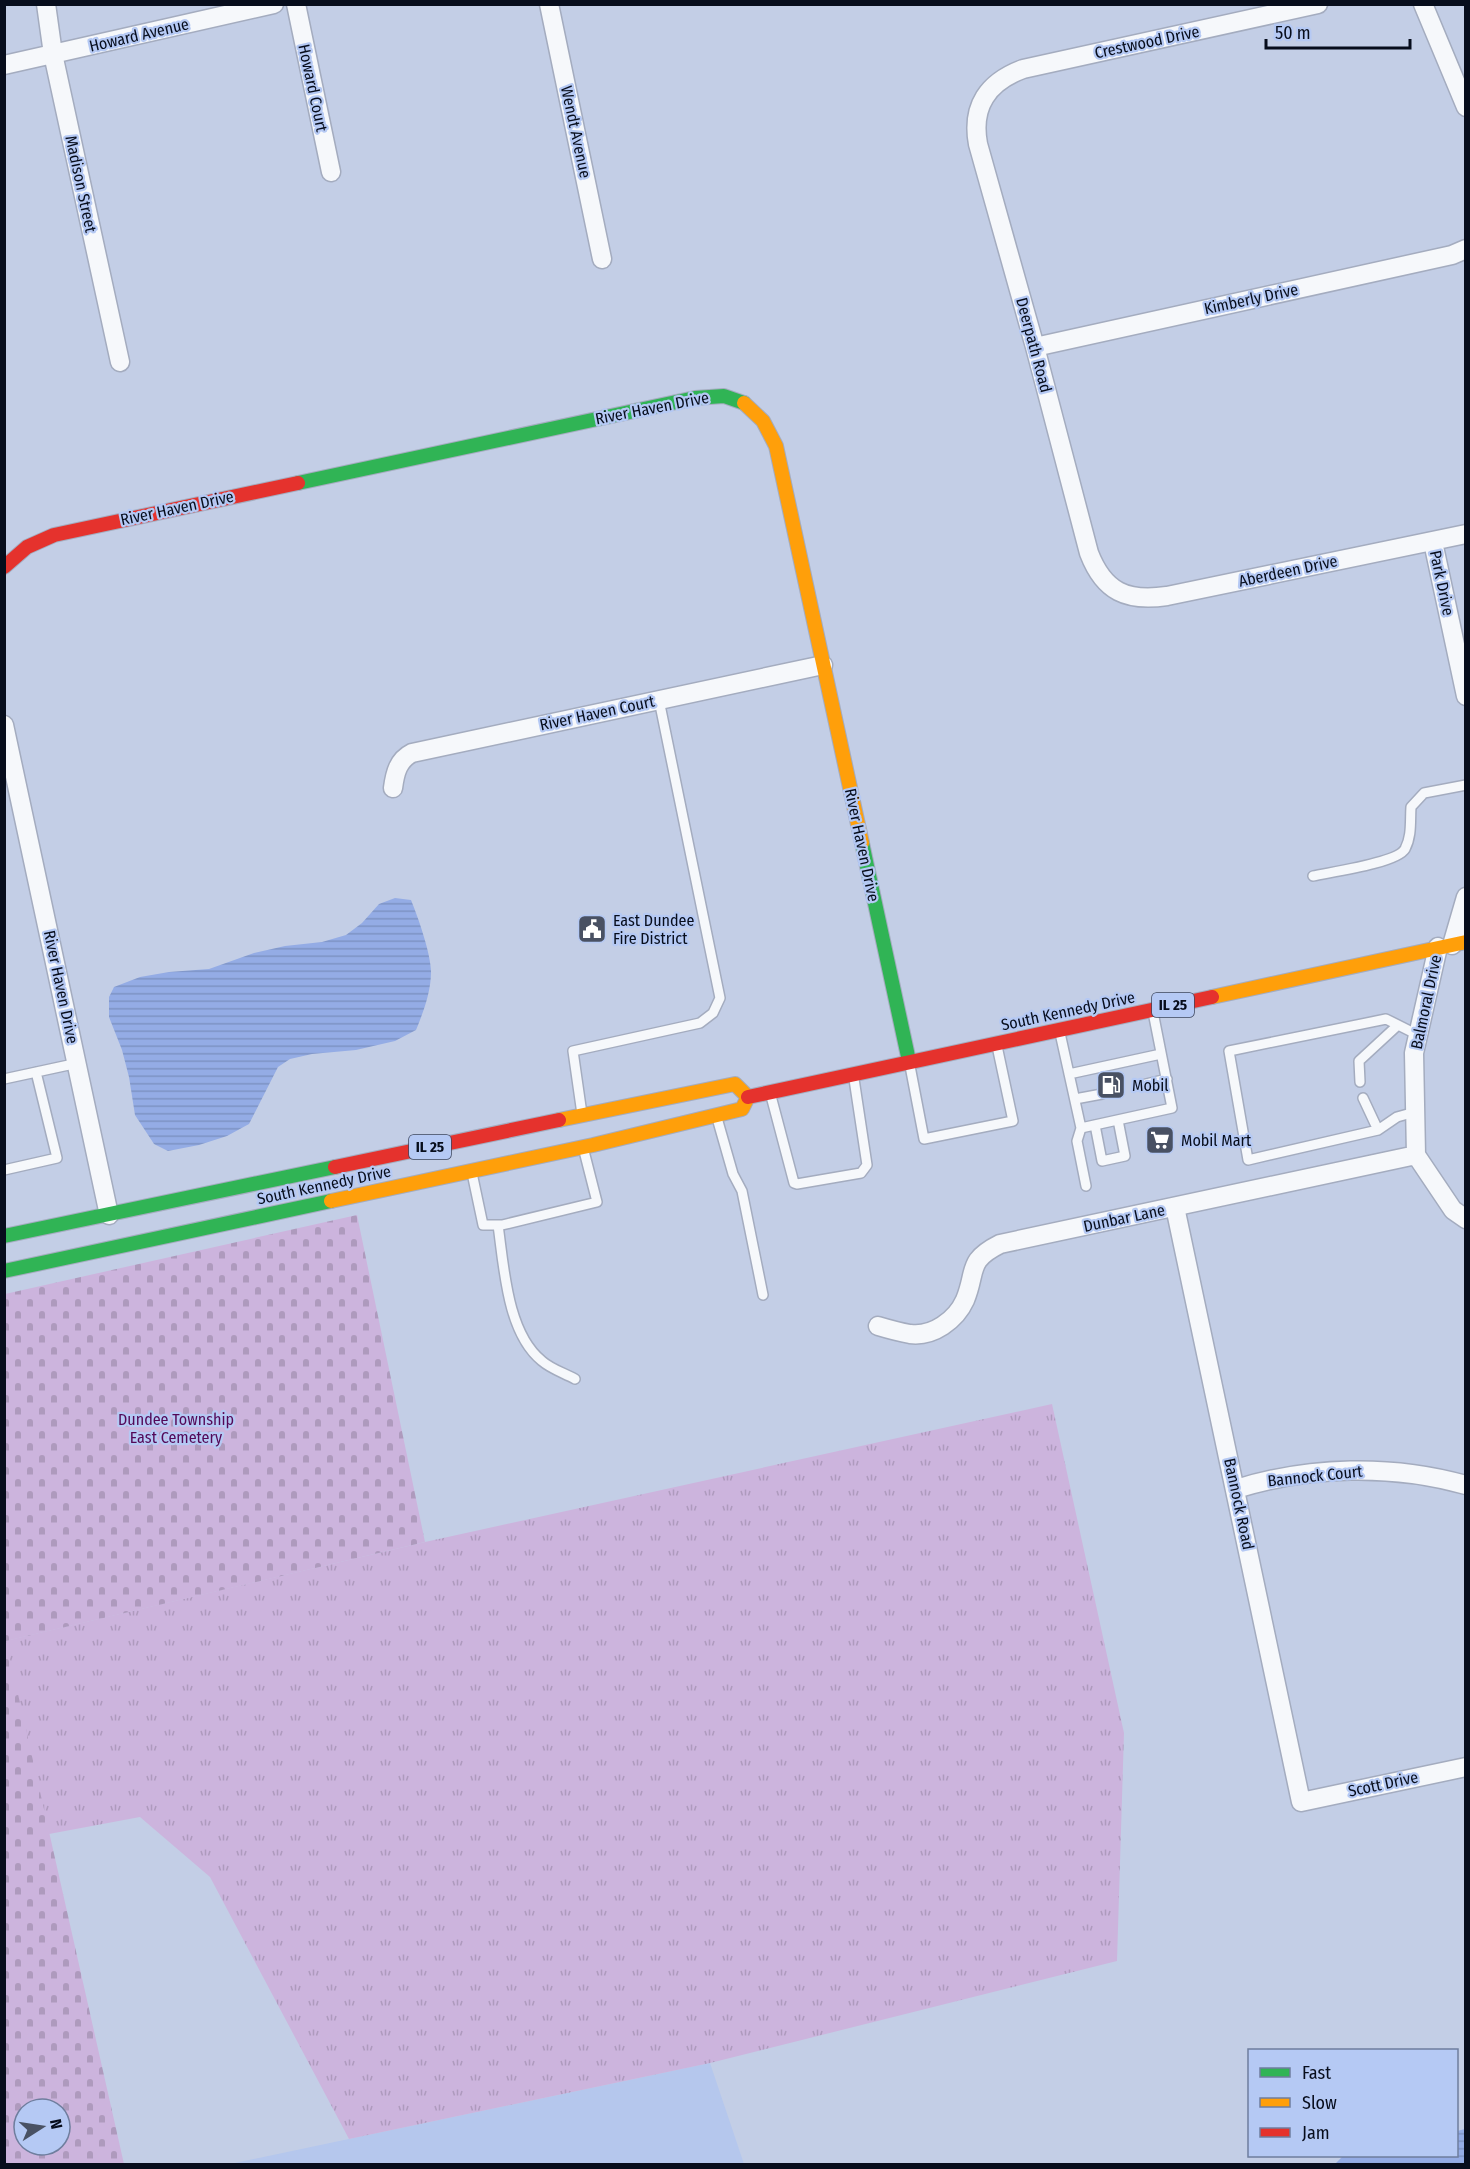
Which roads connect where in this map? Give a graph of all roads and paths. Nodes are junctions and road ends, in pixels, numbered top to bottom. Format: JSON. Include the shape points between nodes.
{"nodes":[{"id":1,"x":46,"y":4,"type":"edge"},
{"id":2,"x":274,"y":4,"type":"edge"},
{"id":3,"x":296,"y":4,"type":"edge"},
{"id":4,"x":549,"y":4,"type":"edge"},
{"id":5,"x":1318,"y":4,"type":"edge"},
{"id":6,"x":1422,"y":4,"type":"edge"},
{"id":7,"x":53,"y":54,"type":"junction"},
{"id":8,"x":4,"y":65,"type":"edge"},
{"id":9,"x":985,"y":98,"type":"joint"},
{"id":10,"x":1466,"y":107,"type":"edge"},
{"id":11,"x":331,"y":172,"type":"dead end"},
{"id":12,"x":1466,"y":249,"type":"edge"},
{"id":13,"x":602,"y":259,"type":"dead end"},
{"id":14,"x":1035,"y":347,"type":"junction"},
{"id":15,"x":120,"y":362,"type":"dead end"},
{"id":16,"x":1466,"y":534,"type":"edge"},
{"id":17,"x":1433,"y":542,"type":"junction"},
{"id":18,"x":4,"y":567,"type":"edge"},
{"id":19,"x":1113,"y":587,"type":"joint"},
{"id":20,"x":823,"y":665,"type":"junction"},
{"id":21,"x":1466,"y":696,"type":"edge"},
{"id":22,"x":659,"y":700,"type":"junction"},
{"id":23,"x":4,"y":725,"type":"edge"},
{"id":24,"x":10,"y":775,"type":"edge"},
{"id":25,"x":1466,"y":785,"type":"edge"},
{"id":26,"x":393,"y":788,"type":"dead end"},
{"id":27,"x":1313,"y":876,"type":"dead end"},
{"id":28,"x":1466,"y":897,"type":"edge"},
{"id":29,"x":1452,"y":945,"type":"edge"},
{"id":30,"x":1152,"y":1009,"type":"junction"},
{"id":31,"x":1398,"y":1025,"type":"junction"},
{"id":32,"x":1060,"y":1030,"type":"junction"},
{"id":33,"x":1418,"y":1035,"type":"junction"},
{"id":34,"x":997,"y":1043,"type":"junction"},
{"id":35,"x":1161,"y":1054,"type":"junction"},
{"id":36,"x":909,"y":1061,"type":"junction"},
{"id":37,"x":78,"y":1063,"type":"junction"},
{"id":38,"x":36,"y":1072,"type":"junction"},
{"id":39,"x":853,"y":1074,"type":"junction"},
{"id":40,"x":1070,"y":1074,"type":"junction"},
{"id":41,"x":4,"y":1079,"type":"edge"},
{"id":42,"x":1167,"y":1079,"type":"junction"},
{"id":43,"x":1360,"y":1082,"type":"dead end"},
{"id":44,"x":1142,"y":1084,"type":"dead end"},
{"id":45,"x":770,"y":1092,"type":"junction"},
{"id":46,"x":1102,"y":1094,"type":"dead end"},
{"id":47,"x":748,"y":1097,"type":"junction"},
{"id":48,"x":1363,"y":1098,"type":"dead end"},
{"id":49,"x":1075,"y":1099,"type":"junction"},
{"id":50,"x":1415,"y":1112,"type":"junction"},
{"id":51,"x":717,"y":1115,"type":"junction"},
{"id":52,"x":582,"y":1116,"type":"junction"},
{"id":53,"x":1118,"y":1120,"type":"junction"},
{"id":54,"x":1095,"y":1125,"type":"junction"},
{"id":55,"x":1081,"y":1128,"type":"junction"},
{"id":56,"x":1378,"y":1130,"type":"junction"},
{"id":57,"x":583,"y":1147,"type":"junction"},
{"id":58,"x":1416,"y":1155,"type":"junction"},
{"id":59,"x":4,"y":1170,"type":"edge"},
{"id":60,"x":471,"y":1171,"type":"junction"},
{"id":61,"x":1086,"y":1186,"type":"dead end"},
{"id":62,"x":1175,"y":1207,"type":"junction"},
{"id":63,"x":109,"y":1215,"type":"junction"},
{"id":64,"x":1466,"y":1219,"type":"edge"},
{"id":65,"x":498,"y":1225,"type":"junction"},
{"id":66,"x":4,"y":1236,"type":"edge"},
{"id":67,"x":4,"y":1271,"type":"edge"},
{"id":68,"x":764,"y":1295,"type":"dead end"},
{"id":69,"x":878,"y":1326,"type":"dead end"},
{"id":70,"x":575,"y":1379,"type":"dead end"},
{"id":71,"x":1466,"y":1485,"type":"edge"},
{"id":72,"x":1236,"y":1489,"type":"junction"},
{"id":73,"x":1466,"y":1767,"type":"edge"},
{"id":74,"x":1301,"y":1802,"type":"joint"}],
"edges":[{"from":1,"to":7,"type":"street","name":"Madison Street"},
{"from":2,"to":7,"type":"street","name":"Howard Avenue"},
{"from":3,"to":11,"type":"street","name":"Howard Court"},
{"from":4,"to":13,"type":"street","name":"Wendt Avenue"},
{"from":5,"to":9,"type":"street","name":"Crestwood Drive","via":[[1023,69],[1000,80]]},
{"from":6,"to":10,"type":"street"},
{"from":7,"to":8,"type":"street","name":"Howard Avenue"},
{"from":7,"to":15,"type":"street","name":"Madison Street"},
{"from":9,"to":14,"type":"street","name":"Deerpath Road","via":[[976,124],[978,144]]},
{"from":12,"to":14,"type":"street","name":"Kimberly Drive"},
{"from":14,"to":19,"type":"street","name":"Deerpath Road","via":[[1089,553],[1098,571]]},
{"from":16,"to":17,"type":"street","name":"Aberdeen Drive"},
{"from":17,"to":19,"type":"street","name":"Aberdeen Drive","via":[[1153,598],[1133,597]]},
{"from":17,"to":21,"type":"street","name":"Park Drive"},
{"from":18,"to":20,"type":"main road","name":"River Haven Drive","via":[[24,549],[54,534],[691,399],[726,396],[737,398],[758,414],[774,440]]},
{"from":20,"to":22,"type":"street","name":"River Haven Court"},
{"from":20,"to":36,"type":"main road","name":"River Haven Drive"},
{"from":22,"to":26,"type":"street","name":"River Haven Court","via":[[412,753],[399,765]]},
{"from":22,"to":52,"type":"lane","via":[[720,998],[717,1009],[700,1023],[573,1051]]},
{"from":23,"to":24,"type":"street","name":"River Haven Drive"},
{"from":24,"to":37,"type":"street","name":"River Haven Drive"},
{"from":25,"to":27,"type":"lane","via":[[1424,793],[1411,807],[1405,850],[1394,859]]},
{"from":28,"to":29,"type":"street"},
{"from":29,"to":30,"type":"main road","name":"South Kennedy Drive","number":"IL 25"},
{"from":29,"to":33,"type":"street","name":"Balmoral Drive"},
{"from":30,"to":32,"type":"main road","name":"South Kennedy Drive","number":"IL 25"},
{"from":30,"to":35,"type":"lane"},
{"from":31,"to":33,"type":"lane"},
{"from":31,"to":43,"type":"lane","via":[[1359,1061]]},
{"from":31,"to":56,"type":"lane","via":[[1386,1020],[1229,1051],[1248,1160]]},
{"from":32,"to":34,"type":"main road","name":"South Kennedy Drive","number":"IL 25"},
{"from":32,"to":40,"type":"lane"},
{"from":33,"to":50,"type":"street","name":"Balmoral Drive","via":[[1414,1053]]},
{"from":34,"to":36,"type":"main road","name":"South Kennedy Drive","number":"IL 25"},
{"from":34,"to":36,"type":"lane","via":[[1013,1121],[924,1139]]},
{"from":35,"to":40,"type":"lane"},
{"from":35,"to":42,"type":"lane"},
{"from":36,"to":39,"type":"main road","name":"South Kennedy Drive","number":"IL 25"},
{"from":37,"to":38,"type":"lane"},
{"from":37,"to":63,"type":"street","name":"River Haven Drive"},
{"from":38,"to":41,"type":"lane"},
{"from":38,"to":59,"type":"lane","via":[[57,1158]]},
{"from":39,"to":45,"type":"main road","name":"South Kennedy Drive","number":"IL 25"},
{"from":39,"to":45,"type":"lane","via":[[867,1165],[861,1173],[794,1183]]},
{"from":40,"to":49,"type":"lane"},
{"from":42,"to":44,"type":"lane"},
{"from":42,"to":53,"type":"lane","via":[[1172,1108]]},
{"from":45,"to":47,"type":"main road","name":"South Kennedy Drive","number":"IL 25"},
{"from":46,"to":49,"type":"lane"},
{"from":47,"to":51,"type":"main road","name":"South Kennedy Drive","number":"IL 25","via":[[742,1109]]},
{"from":47,"to":52,"type":"main road","name":"South Kennedy Drive","number":"IL 25","via":[[735,1084]]},
{"from":48,"to":56,"type":"lane"},
{"from":49,"to":55,"type":"lane"},
{"from":50,"to":56,"type":"lane","via":[[1396,1117]]},
{"from":50,"to":58,"type":"street","name":"Balmoral Drive"},
{"from":51,"to":57,"type":"main road","name":"South Kennedy Drive","number":"IL 25"},
{"from":51,"to":68,"type":"lane","via":[[742,1191]]},
{"from":52,"to":63,"type":"main road","name":"South Kennedy Drive","number":"IL 25"},
{"from":53,"to":54,"type":"lane"},
{"from":53,"to":54,"type":"lane","via":[[1125,1155],[1102,1161]]},
{"from":54,"to":55,"type":"lane"},
{"from":55,"to":61,"type":"lane","via":[[1077,1141]]},
{"from":57,"to":60,"type":"main road","name":"South Kennedy Drive","number":"IL 25"},
{"from":57,"to":65,"type":"lane","via":[[597,1203]]},
{"from":58,"to":62,"type":"street","name":"Dunbar Lane"},
{"from":58,"to":64,"type":"street","via":[[1453,1210]]},
{"from":60,"to":65,"type":"lane","via":[[483,1225]]},
{"from":60,"to":67,"type":"main road","name":"South Kennedy Drive","number":"IL 25"},
{"from":62,"to":69,"type":"street","name":"Dunbar Lane","via":[[1000,1245],[985,1252],[975,1264],[965,1300],[950,1322],[912,1334]]},
{"from":62,"to":72,"type":"street","name":"Bannock Road"},
{"from":63,"to":66,"type":"main road","name":"South Kennedy Drive","number":"IL 25"},
{"from":65,"to":70,"type":"lane","via":[[512,1311],[528,1347],[543,1362]]},
{"from":71,"to":72,"type":"street","name":"Bannock Court","via":[[1390,1472],[1338,1471],[1261,1481]]},
{"from":72,"to":74,"type":"street","name":"Bannock Road"},
{"from":73,"to":74,"type":"street","name":"Scott Drive"}]}
